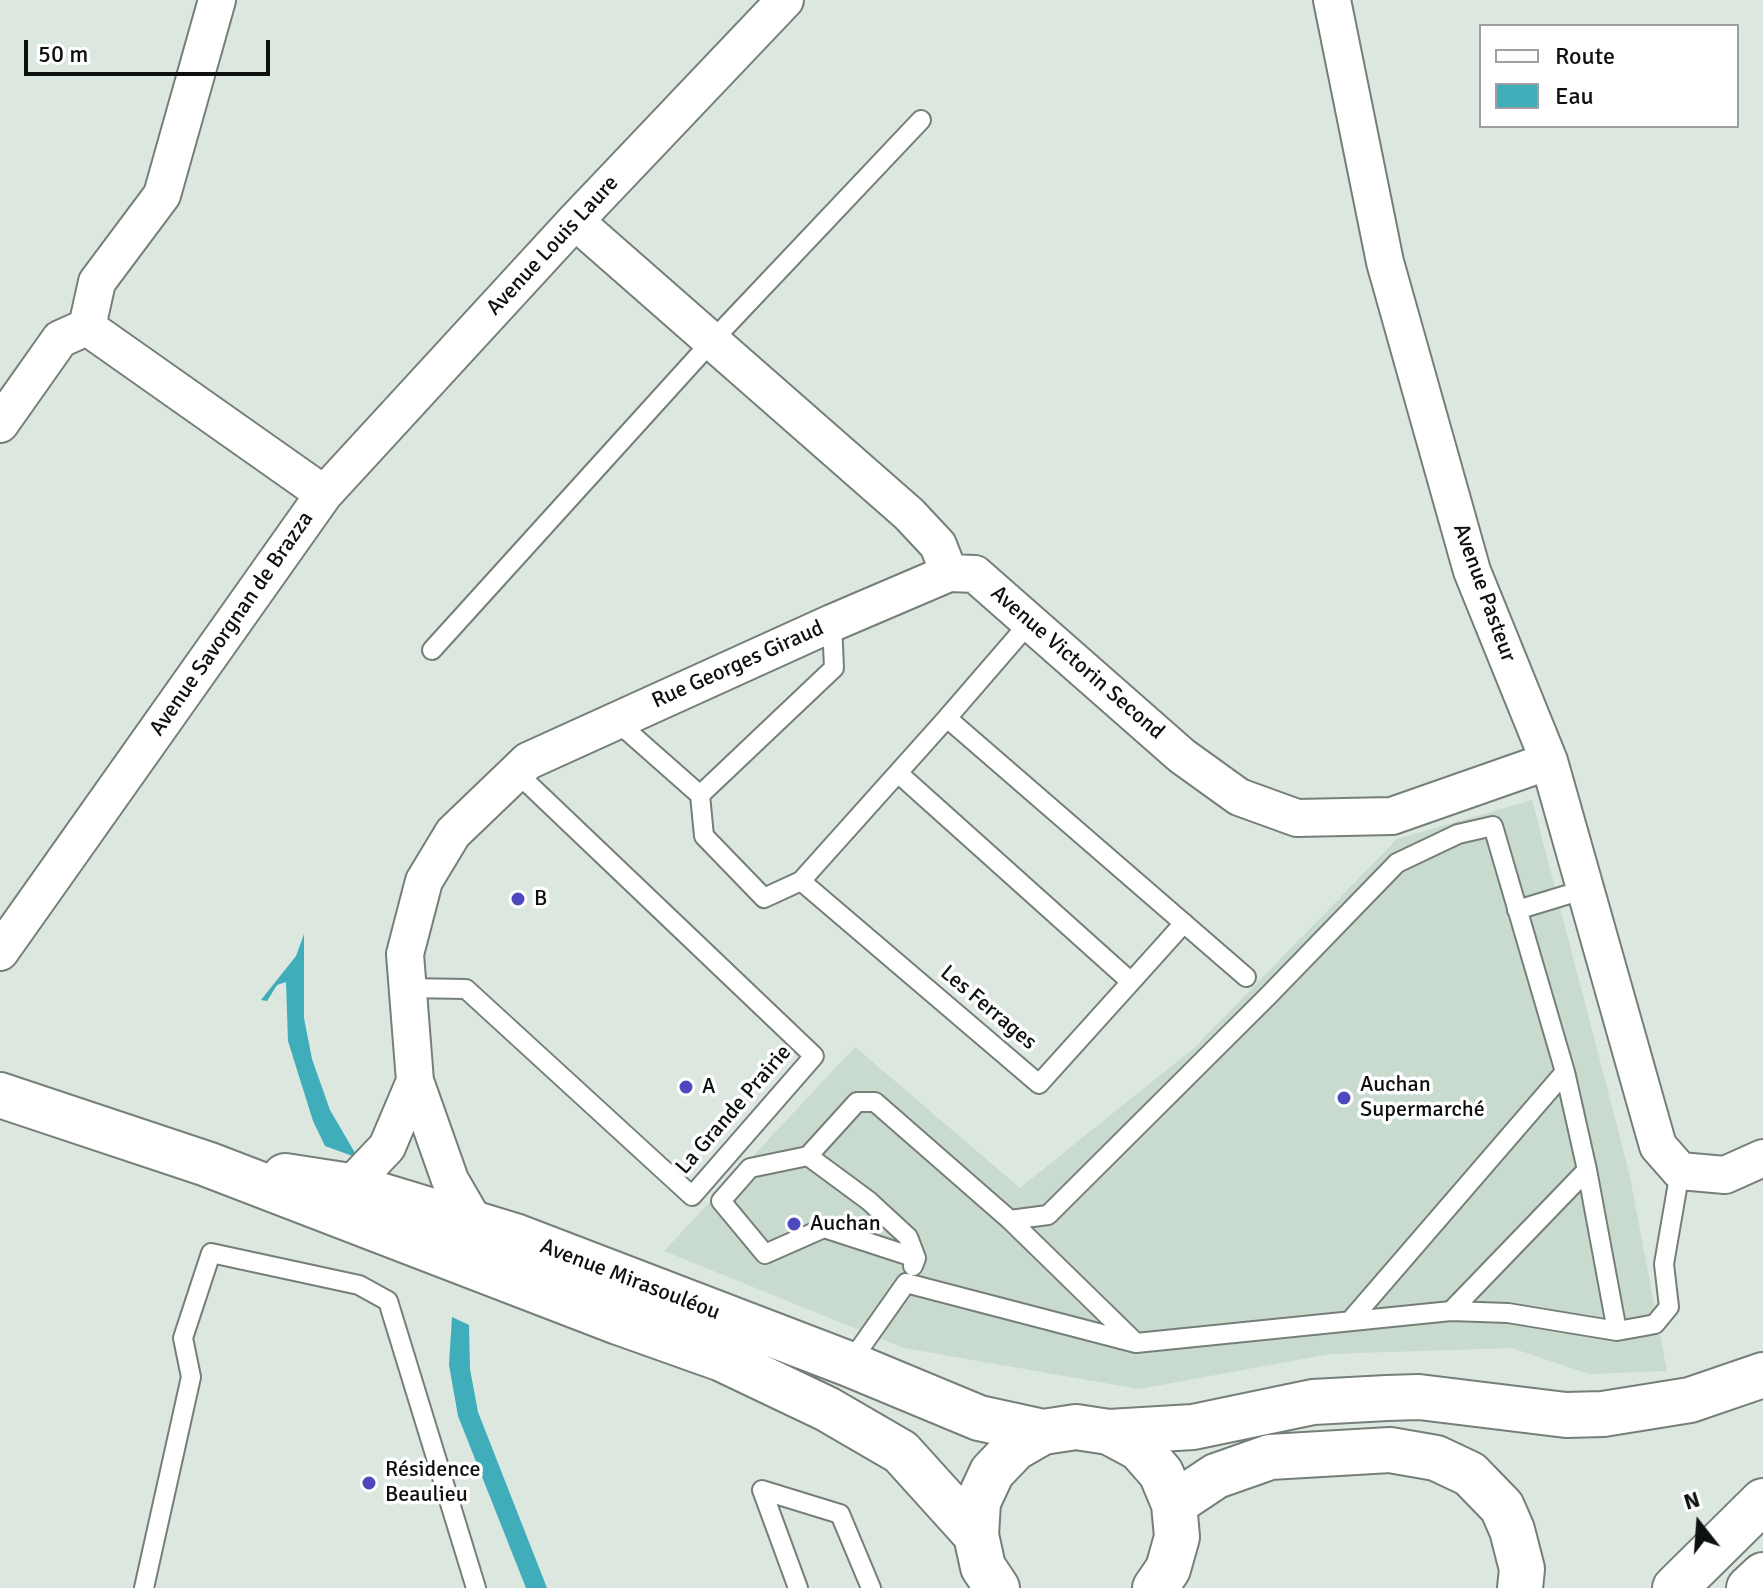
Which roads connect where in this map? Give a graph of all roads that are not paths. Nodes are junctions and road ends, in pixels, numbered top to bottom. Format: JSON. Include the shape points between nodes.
{"nodes":[{"id":1,"x":217,"y":0,"type":"edge"},
{"id":2,"x":785,"y":0,"type":"edge"},
{"id":3,"x":1332,"y":0,"type":"edge"},
{"id":4,"x":921,"y":120,"type":"dead end"},
{"id":5,"x":575,"y":221,"type":"junction"},
{"id":6,"x":87,"y":327,"type":"junction"},
{"id":7,"x":712,"y":341,"type":"junction"},
{"id":8,"x":0,"y":424,"type":"edge"},
{"id":9,"x":324,"y":494,"type":"junction"},
{"id":10,"x":949,"y":573,"type":"junction"},
{"id":11,"x":1030,"y":622,"type":"junction"},
{"id":12,"x":832,"y":623,"type":"junction"},
{"id":13,"x":432,"y":650,"type":"dead end"},
{"id":14,"x":947,"y":718,"type":"junction"},
{"id":15,"x":615,"y":720,"type":"junction"},
{"id":16,"x":1549,"y":761,"type":"junction"},
{"id":17,"x":522,"y":766,"type":"junction"},
{"id":18,"x":898,"y":773,"type":"junction"},
{"id":19,"x":700,"y":795,"type":"junction"},
{"id":20,"x":801,"y":881,"type":"junction"},
{"id":21,"x":1586,"y":889,"type":"junction"},
{"id":22,"x":1517,"y":910,"type":"junction"},
{"id":23,"x":1184,"y":923,"type":"junction"},
{"id":24,"x":0,"y":952,"type":"edge"},
{"id":25,"x":1246,"y":977,"type":"dead end"},
{"id":26,"x":1131,"y":982,"type":"junction"},
{"id":27,"x":407,"y":988,"type":"junction"},
{"id":28,"x":1565,"y":1072,"type":"junction"},
{"id":29,"x":415,"y":1081,"type":"junction"},
{"id":30,"x":0,"y":1095,"type":"edge"},
{"id":31,"x":808,"y":1156,"type":"junction"},
{"id":32,"x":1763,"y":1158,"type":"edge"},
{"id":33,"x":441,"y":1159,"type":"junction"},
{"id":34,"x":207,"y":1164,"type":"junction"},
{"id":35,"x":1587,"y":1170,"type":"junction"},
{"id":36,"x":1680,"y":1171,"type":"junction"},
{"id":37,"x":350,"y":1186,"type":"junction"},
{"id":38,"x":427,"y":1209,"type":"junction"},
{"id":39,"x":1010,"y":1220,"type":"junction"},
{"id":40,"x":476,"y":1225,"type":"junction"},
{"id":41,"x":377,"y":1230,"type":"junction"},
{"id":42,"x":916,"y":1258,"type":"junction"},
{"id":43,"x":635,"y":1282,"type":"junction"},
{"id":44,"x":906,"y":1283,"type":"junction"},
{"id":45,"x":1451,"y":1311,"type":"junction"},
{"id":46,"x":1350,"y":1321,"type":"junction"},
{"id":47,"x":618,"y":1322,"type":"junction"},
{"id":48,"x":1617,"y":1331,"type":"junction"},
{"id":49,"x":1136,"y":1343,"type":"junction"},
{"id":50,"x":849,"y":1364,"type":"junction"},
{"id":51,"x":1763,"y":1375,"type":"edge"},
{"id":52,"x":1043,"y":1432,"type":"junction"},
{"id":53,"x":1109,"y":1432,"type":"junction"},
{"id":54,"x":1763,"y":1501,"type":"edge"},
{"id":55,"x":1174,"y":1504,"type":"junction"},
{"id":56,"x":976,"y":1535,"type":"junction"},
{"id":57,"x":1763,"y":1575,"type":"edge"},
{"id":58,"x":144,"y":1588,"type":"edge"},
{"id":59,"x":476,"y":1588,"type":"edge"},
{"id":60,"x":798,"y":1588,"type":"edge"},
{"id":61,"x":871,"y":1588,"type":"edge"},
{"id":62,"x":997,"y":1588,"type":"edge"},
{"id":63,"x":1155,"y":1588,"type":"edge"},
{"id":64,"x":1520,"y":1588,"type":"edge"},
{"id":65,"x":1675,"y":1588,"type":"edge"},
{"id":66,"x":1749,"y":1588,"type":"edge"}],
"edges":[{"from":1,"to":6,"type":"street","via":[[162,195],[97,282]]},
{"from":2,"to":5,"type":"street","name":"Avenue Louis Laure"},
{"from":3,"to":16,"type":"street","name":"Avenue Pasteur","via":[[1385,262],[1472,571]]},
{"from":4,"to":7,"type":"lane"},
{"from":5,"to":7,"type":"street"},
{"from":5,"to":9,"type":"street","name":"Avenue Louis Laure"},
{"from":6,"to":8,"type":"street","via":[[60,339]]},
{"from":6,"to":9,"type":"street","name":"Avenue Savorgnan de Brazza"},
{"from":7,"to":10,"type":"street","via":[[909,514],[938,545]]},
{"from":7,"to":13,"type":"lane"},
{"from":9,"to":24,"type":"street","name":"Avenue Savorgnan de Brazza"},
{"from":10,"to":11,"type":"street","name":"Avenue Victorin Second","via":[[975,574]]},
{"from":10,"to":12,"type":"street","name":"Rue Georges Giraud"},
{"from":11,"to":14,"type":"lane"},
{"from":11,"to":16,"type":"street","name":"Avenue Victorin Second","via":[[1182,756],[1239,797],[1297,818],[1392,816]]},
{"from":12,"to":15,"type":"street","name":"Rue Georges Giraud"},
{"from":12,"to":19,"type":"lane","via":[[834,668]]},
{"from":14,"to":18,"type":"lane"},
{"from":14,"to":23,"type":"lane"},
{"from":15,"to":17,"type":"street","name":"Rue Georges Giraud"},
{"from":15,"to":19,"type":"lane"},
{"from":16,"to":21,"type":"street","name":"Avenue Pasteur"},
{"from":17,"to":27,"type":"street","name":"Rue Georges Giraud","via":[[453,833],[424,881],[405,954]]},
{"from":17,"to":27,"type":"lane","name":"La Grande Prairie","via":[[814,1056],[692,1196],[466,989]]},
{"from":18,"to":20,"type":"lane"},
{"from":18,"to":26,"type":"lane"},
{"from":19,"to":20,"type":"lane","via":[[704,836],[764,898]]},
{"from":20,"to":26,"type":"lane","name":"Les Ferrages","via":[[1039,1084]]},
{"from":21,"to":22,"type":"lane"},
{"from":21,"to":36,"type":"street","name":"Avenue Pasteur","via":[[1658,1146]]},
{"from":22,"to":28,"type":"lane"},
{"from":22,"to":39,"type":"lane","via":[[1493,826],[1458,834],[1397,863],[1048,1215]]},
{"from":23,"to":25,"type":"lane"},
{"from":23,"to":26,"type":"lane","name":"Les Ferrages"},
{"from":27,"to":29,"type":"street","name":"Rue Georges Giraud"},
{"from":28,"to":35,"type":"lane"},
{"from":28,"to":46,"type":"lane"},
{"from":29,"to":33,"type":"street"},
{"from":29,"to":37,"type":"street","via":[[387,1147]]},
{"from":30,"to":34,"type":"main road","name":"Avenue Mirasouléou"},
{"from":31,"to":39,"type":"lane","via":[[857,1102],[875,1102]]},
{"from":31,"to":42,"type":"lane","via":[[908,1237]]},
{"from":31,"to":42,"type":"lane","via":[[750,1168],[721,1201],[765,1254],[824,1228]]},
{"from":32,"to":36,"type":"street","via":[[1725,1175]]},
{"from":33,"to":38,"type":"street"},
{"from":33,"to":40,"type":"street"},
{"from":34,"to":37,"type":"main road","name":"Avenue Mirasouléou"},
{"from":34,"to":41,"type":"main road","name":"Avenue Mirasouléou"},
{"from":35,"to":45,"type":"lane"},
{"from":35,"to":48,"type":"lane"},
{"from":36,"to":48,"type":"lane","via":[[1664,1264],[1669,1307],[1655,1324]]},
{"from":37,"to":38,"type":"main road","name":"Avenue Mirasouléou"},
{"from":38,"to":40,"type":"main road","name":"Avenue Mirasouléou"},
{"from":38,"to":41,"type":"street","via":[[416,1219]]},
{"from":39,"to":49,"type":"lane"},
{"from":40,"to":43,"type":"main road","name":"Avenue Mirasouléou"},
{"from":41,"to":47,"type":"main road","name":"Avenue Mirasouléou"},
{"from":42,"to":44,"type":"lane"},
{"from":43,"to":47,"type":"main road"},
{"from":43,"to":50,"type":"main road","name":"Avenue Mirasouléou"},
{"from":44,"to":49,"type":"lane"},
{"from":44,"to":50,"type":"lane"},
{"from":45,"to":46,"type":"lane"},
{"from":45,"to":48,"type":"lane","via":[[1508,1313]]},
{"from":46,"to":49,"type":"lane"},
{"from":47,"to":56,"type":"main road","name":"Avenue Mirasouléou","via":[[768,1379],[901,1452]]},
{"from":50,"to":52,"type":"main road","name":"Avenue Mirasouléou","via":[[979,1418]]},
{"from":51,"to":53,"type":"main road","via":[[1690,1400],[1603,1414],[1566,1415],[1419,1397],[1373,1398],[1313,1402],[1193,1427]]},
{"from":52,"to":53,"type":"main road","via":[[1076,1427]]},
{"from":52,"to":56,"type":"main road","via":[[1015,1448],[992,1472],[978,1502]]},
{"from":53,"to":55,"type":"main road","via":[[1139,1448],[1161,1473]]},
{"from":54,"to":65,"type":"main road"},
{"from":55,"to":63,"type":"main road","via":[[1177,1537],[1168,1569]]},
{"from":55,"to":64,"type":"main road","via":[[1216,1476],[1270,1457],[1390,1450],[1436,1458],[1470,1474],[1502,1507],[1520,1561]]},
{"from":56,"to":62,"type":"main road","via":[[983,1567]]},
{"from":57,"to":66,"type":"main road"},
{"from":58,"to":59,"type":"lane","via":[[191,1377],[183,1338],[211,1253],[359,1285],[388,1301]]},
{"from":60,"to":61,"type":"lane","via":[[762,1490],[840,1514]]}]}
